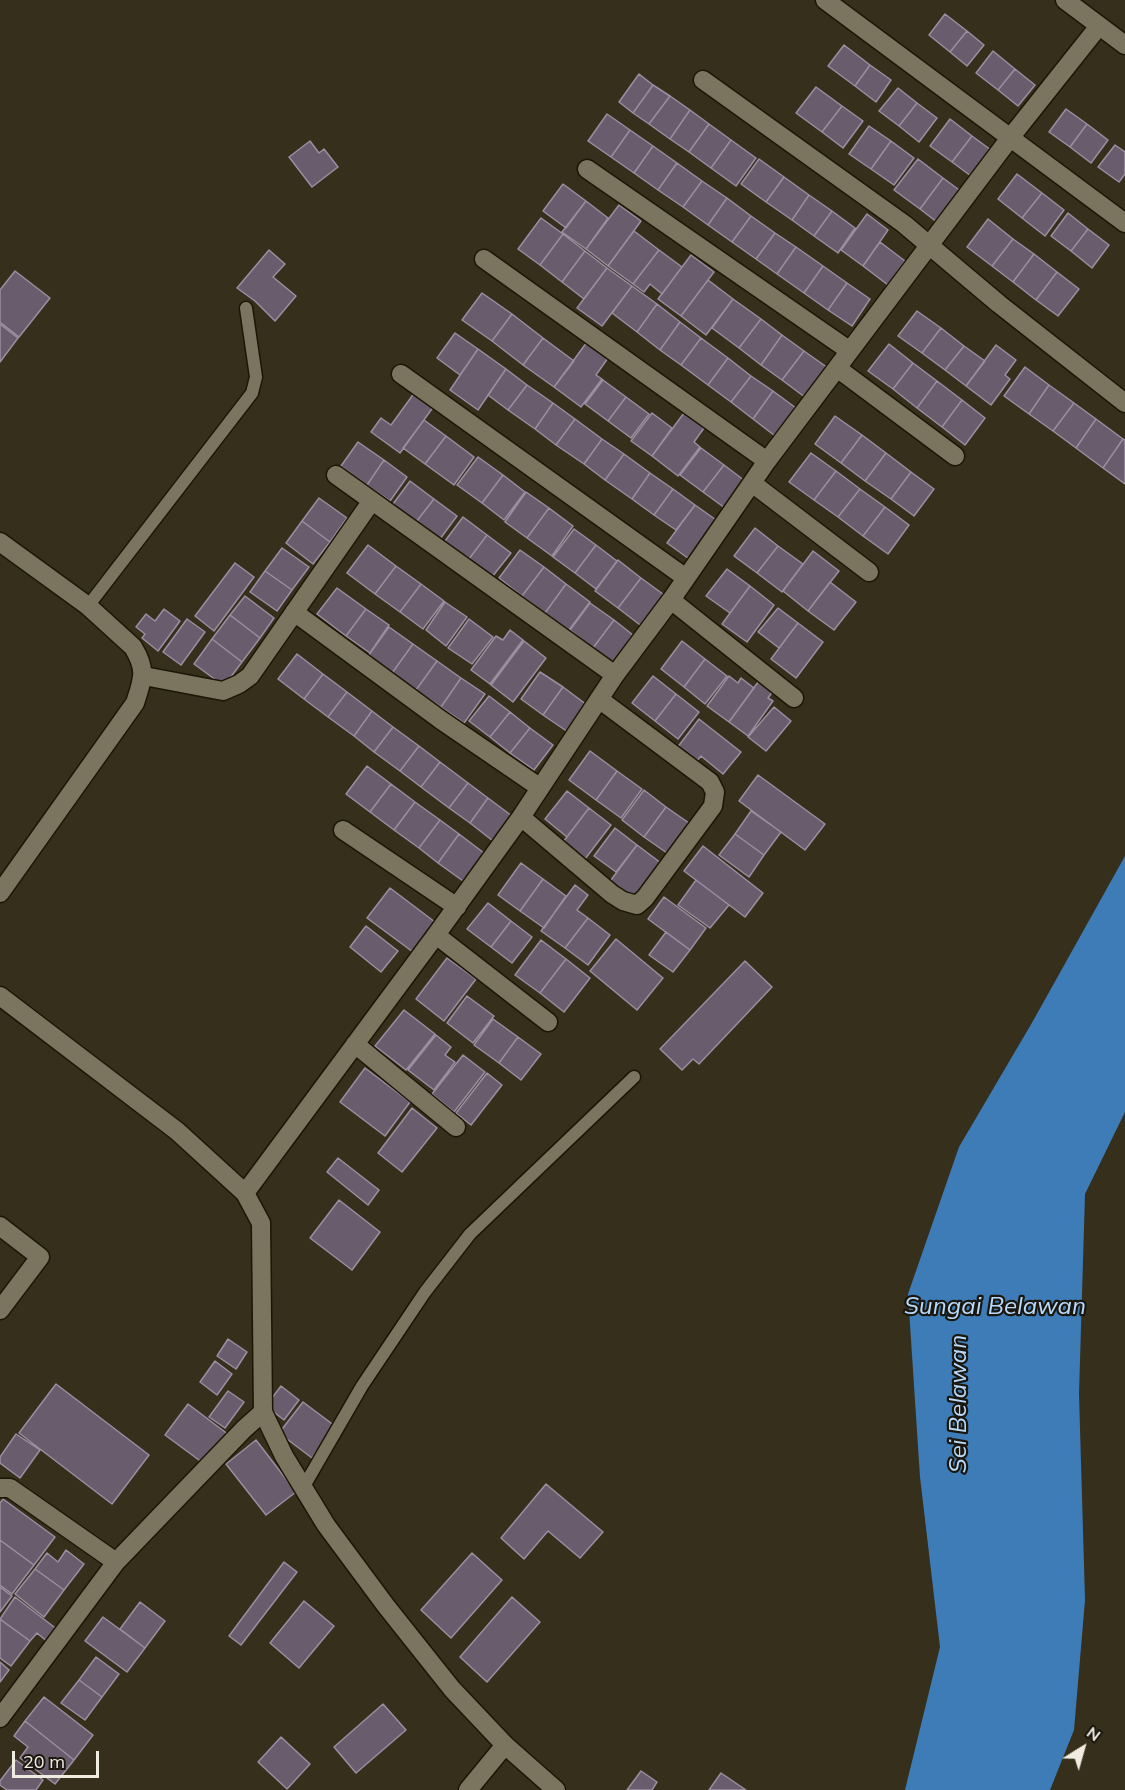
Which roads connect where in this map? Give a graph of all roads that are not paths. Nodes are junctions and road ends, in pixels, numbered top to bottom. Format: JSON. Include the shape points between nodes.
{"nodes":[{"id":1,"x":825,"y":0,"type":"edge"},
{"id":2,"x":1065,"y":0,"type":"edge"},
{"id":3,"x":1099,"y":26,"type":"junction"},
{"id":4,"x":1125,"y":45,"type":"edge"},
{"id":5,"x":704,"y":80,"type":"dead end"},
{"id":6,"x":1010,"y":138,"type":"junction"},
{"id":7,"x":587,"y":169,"type":"dead end"},
{"id":8,"x":1125,"y":223,"type":"edge"},
{"id":9,"x":928,"y":245,"type":"junction"},
{"id":10,"x":484,"y":259,"type":"dead end"},
{"id":11,"x":246,"y":308,"type":"dead end"},
{"id":12,"x":850,"y":351,"type":"junction"},
{"id":13,"x":837,"y":368,"type":"junction"},
{"id":14,"x":400,"y":374,"type":"dead end"},
{"id":15,"x":1125,"y":403,"type":"edge"},
{"id":16,"x":955,"y":456,"type":"dead end"},
{"id":17,"x":767,"y":461,"type":"junction"},
{"id":18,"x":336,"y":475,"type":"dead end"},
{"id":19,"x":752,"y":483,"type":"junction"},
{"id":20,"x":371,"y":501,"type":"junction"},
{"id":21,"x":0,"y":542,"type":"edge"},
{"id":22,"x":869,"y":572,"type":"dead end"},
{"id":23,"x":686,"y":578,"type":"junction"},
{"id":24,"x":671,"y":600,"type":"junction"},
{"id":25,"x":88,"y":606,"type":"junction"},
{"id":26,"x":294,"y":612,"type":"junction"},
{"id":27,"x":615,"y":675,"type":"junction"},
{"id":28,"x":144,"y":676,"type":"junction"},
{"id":29,"x":794,"y":698,"type":"dead end"},
{"id":30,"x":599,"y":699,"type":"junction"},
{"id":31,"x":539,"y":787,"type":"junction"},
{"id":32,"x":521,"y":817,"type":"junction"},
{"id":33,"x":344,"y":830,"type":"dead end"},
{"id":34,"x":0,"y":893,"type":"edge"},
{"id":35,"x":457,"y":907,"type":"junction"},
{"id":36,"x":436,"y":935,"type":"junction"},
{"id":37,"x":0,"y":996,"type":"edge"},
{"id":38,"x":548,"y":1022,"type":"dead end"},
{"id":39,"x":355,"y":1044,"type":"junction"},
{"id":40,"x":634,"y":1077,"type":"dead end"},
{"id":41,"x":456,"y":1127,"type":"dead end"},
{"id":42,"x":245,"y":1193,"type":"junction"},
{"id":43,"x":0,"y":1226,"type":"edge"},
{"id":44,"x":0,"y":1310,"type":"edge"},
{"id":45,"x":263,"y":1412,"type":"junction"},
{"id":46,"x":0,"y":1488,"type":"edge"},
{"id":47,"x":303,"y":1488,"type":"junction"},
{"id":48,"x":116,"y":1562,"type":"junction"},
{"id":49,"x":0,"y":1718,"type":"edge"},
{"id":50,"x":505,"y":1745,"type":"junction"},
{"id":51,"x":468,"y":1790,"type":"edge"},
{"id":52,"x":556,"y":1790,"type":"edge"}],
"edges":[{"from":1,"to":6,"type":"street"},
{"from":2,"to":3,"type":"street"},
{"from":3,"to":4,"type":"street"},
{"from":3,"to":6,"type":"street"},
{"from":5,"to":9,"type":"street"},
{"from":6,"to":8,"type":"street"},
{"from":6,"to":9,"type":"street"},
{"from":7,"to":12,"type":"street"},
{"from":9,"to":12,"type":"street"},
{"from":9,"to":15,"type":"street"},
{"from":10,"to":17,"type":"street"},
{"from":11,"to":25,"type":"lane","via":[[256,377],[252,393]]},
{"from":12,"to":13,"type":"street"},
{"from":13,"to":16,"type":"street"},
{"from":13,"to":17,"type":"street"},
{"from":14,"to":23,"type":"street"},
{"from":17,"to":19,"type":"street"},
{"from":18,"to":20,"type":"street"},
{"from":19,"to":22,"type":"street"},
{"from":19,"to":23,"type":"street"},
{"from":20,"to":26,"type":"street"},
{"from":20,"to":27,"type":"street"},
{"from":21,"to":25,"type":"street"},
{"from":23,"to":24,"type":"street"},
{"from":24,"to":27,"type":"street"},
{"from":24,"to":29,"type":"street"},
{"from":25,"to":28,"type":"street","via":[[133,647]]},
{"from":26,"to":28,"type":"street","via":[[250,676],[223,691]]},
{"from":26,"to":31,"type":"street"},
{"from":27,"to":30,"type":"street"},
{"from":28,"to":34,"type":"street","via":[[135,703]]},
{"from":30,"to":31,"type":"street"},
{"from":30,"to":32,"type":"street","via":[[710,782],[715,792],[713,806],[637,905],[612,894]]},
{"from":31,"to":32,"type":"street"},
{"from":32,"to":35,"type":"street"},
{"from":33,"to":35,"type":"street"},
{"from":35,"to":36,"type":"street"},
{"from":36,"to":38,"type":"street"},
{"from":36,"to":39,"type":"street"},
{"from":37,"to":42,"type":"street","via":[[177,1131]]},
{"from":39,"to":41,"type":"street"},
{"from":39,"to":42,"type":"street"},
{"from":40,"to":47,"type":"lane","via":[[470,1234],[425,1292],[362,1386]]},
{"from":42,"to":45,"type":"street","via":[[261,1223]]},
{"from":43,"to":44,"type":"street","via":[[40,1257]]},
{"from":45,"to":47,"type":"street"},
{"from":45,"to":48,"type":"street"},
{"from":46,"to":48,"type":"street","via":[[10,1488]]},
{"from":47,"to":50,"type":"street","via":[[386,1606],[452,1689]]},
{"from":48,"to":49,"type":"street"},
{"from":50,"to":51,"type":"street"},
{"from":50,"to":52,"type":"street"}]}
